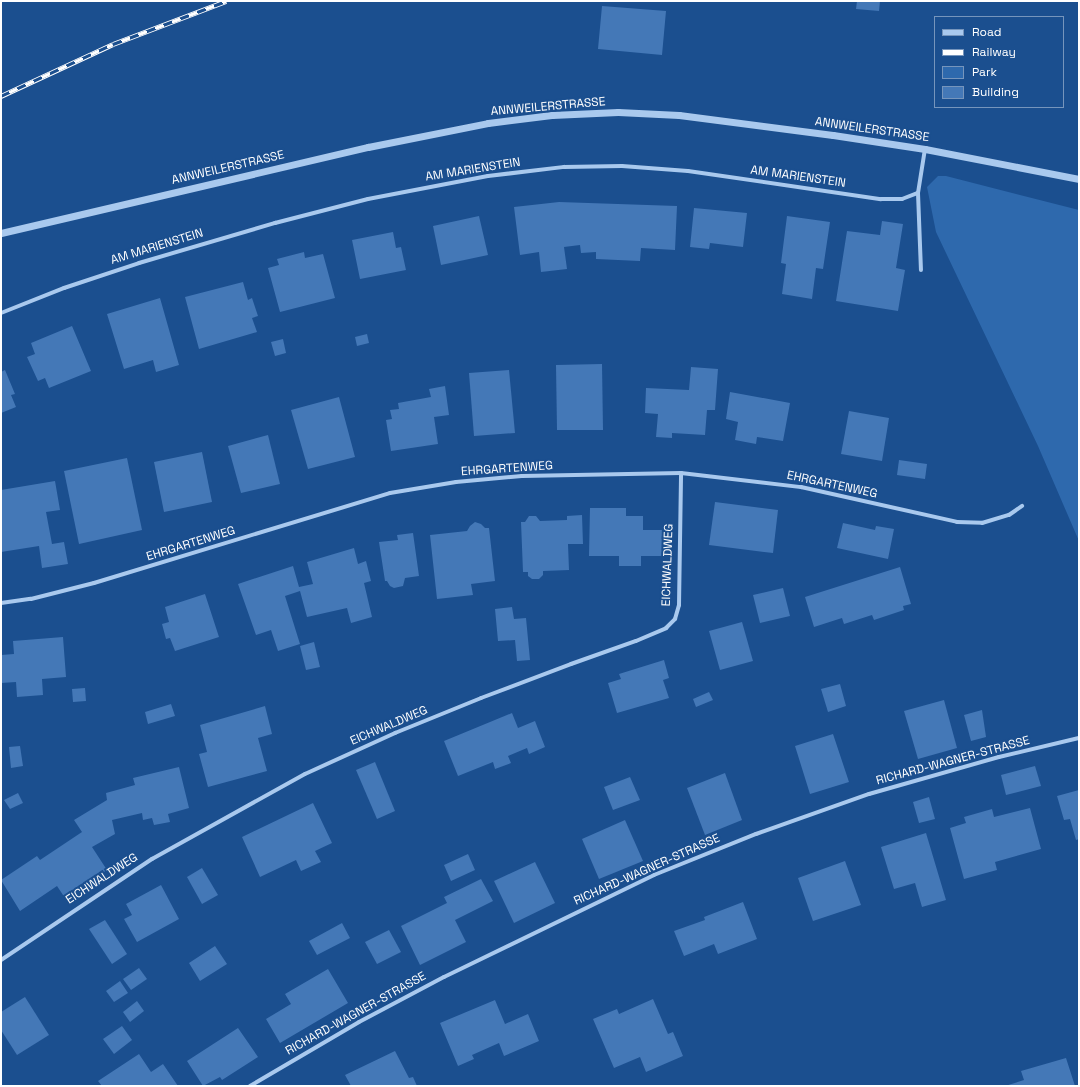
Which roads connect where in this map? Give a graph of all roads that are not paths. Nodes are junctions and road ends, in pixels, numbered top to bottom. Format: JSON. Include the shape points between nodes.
{"nodes":[{"id":1,"x":925,"y":149,"type":"junction"},
{"id":2,"x":1079,"y":179,"type":"edge"},
{"id":3,"x":918,"y":194,"type":"junction"},
{"id":4,"x":1,"y":233,"type":"edge"},
{"id":5,"x":920,"y":270,"type":"dead end"},
{"id":6,"x":1,"y":313,"type":"edge"},
{"id":7,"x":681,"y":473,"type":"junction"},
{"id":8,"x":1022,"y":506,"type":"dead end"},
{"id":9,"x":1,"y":603,"type":"edge"},
{"id":10,"x":1079,"y":738,"type":"edge"},
{"id":11,"x":1,"y":960,"type":"edge"},
{"id":12,"x":250,"y":1086,"type":"edge"}],
"edges":[{"from":1,"to":2,"type":"street","name":"ANNWEILERSTRASSE"},
{"from":1,"to":3,"type":"street"},
{"from":1,"to":4,"type":"street","name":"ANNWEILERSTRASSE","via":[[679,114],[618,112],[552,115],[488,123],[368,147]]},
{"from":3,"to":5,"type":"street"},
{"from":3,"to":6,"type":"street","name":"AM MARIENSTEIN","via":[[902,199],[881,199],[688,171],[622,166],[564,167],[488,176],[368,199],[275,223],[139,263],[64,288]]},
{"from":7,"to":8,"type":"street","name":"EHRGARTENWEG","via":[[800,487],[957,522],[982,523],[1009,515]]},
{"from":7,"to":9,"type":"street","name":"EHRGARTENWEG","via":[[522,476],[456,482],[390,493],[94,583],[31,599]]},
{"from":7,"to":11,"type":"street","name":"EICHWALDWEG","via":[[679,604],[675,619],[666,628],[395,733],[305,774],[152,859]]},
{"from":10,"to":12,"type":"street","name":"RICHARD-WAGNER-STRASSE","via":[[999,757],[868,794],[756,834],[654,875],[444,977],[359,1022]]}]}
